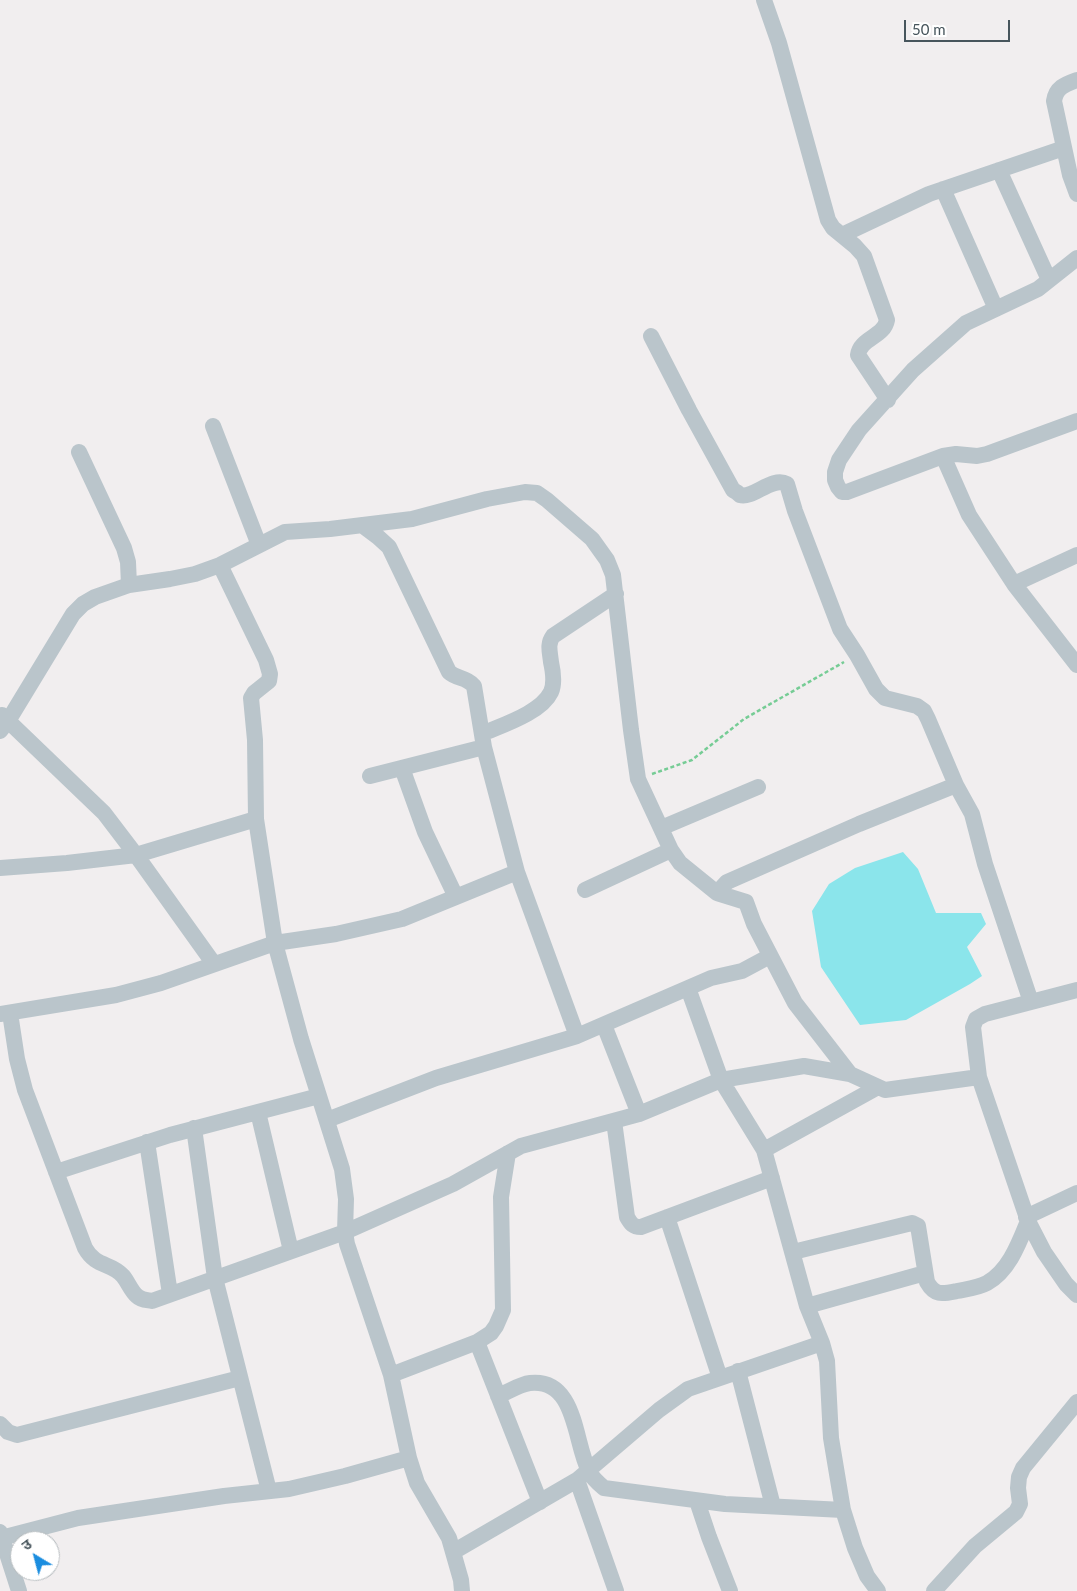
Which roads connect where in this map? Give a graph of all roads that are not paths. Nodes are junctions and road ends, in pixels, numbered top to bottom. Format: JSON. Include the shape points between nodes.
{"nodes":[{"id":1,"x":764,"y":0,"type":"edge"},
{"id":2,"x":1077,"y":80,"type":"edge"},
{"id":3,"x":1064,"y":148,"type":"junction"},
{"id":4,"x":1000,"y":170,"type":"junction"},
{"id":5,"x":943,"y":189,"type":"junction"},
{"id":6,"x":1077,"y":194,"type":"edge"},
{"id":7,"x":842,"y":235,"type":"junction"},
{"id":8,"x":1077,"y":258,"type":"edge"},
{"id":9,"x":1049,"y":280,"type":"junction"},
{"id":10,"x":996,"y":309,"type":"junction"},
{"id":11,"x":651,"y":336,"type":"dead end"},
{"id":12,"x":888,"y":400,"type":"junction"},
{"id":13,"x":1077,"y":421,"type":"edge"},
{"id":14,"x":213,"y":426,"type":"dead end"},
{"id":15,"x":79,"y":452,"type":"dead end"},
{"id":16,"x":943,"y":456,"type":"junction"},
{"id":17,"x":362,"y":525,"type":"junction"},
{"id":18,"x":259,"y":545,"type":"junction"},
{"id":19,"x":1077,"y":555,"type":"edge"},
{"id":20,"x":220,"y":565,"type":"junction"},
{"id":21,"x":1014,"y":584,"type":"junction"},
{"id":22,"x":129,"y":585,"type":"junction"},
{"id":23,"x":616,"y":594,"type":"junction"},
{"id":24,"x":1077,"y":664,"type":"edge"},
{"id":25,"x":3,"y":722,"type":"edge"},
{"id":26,"x":483,"y":741,"type":"junction"},
{"id":27,"x":402,"y":768,"type":"junction"},
{"id":28,"x":370,"y":776,"type":"dead end"},
{"id":29,"x":758,"y":786,"type":"dead end"},
{"id":30,"x":956,"y":786,"type":"junction"},
{"id":31,"x":256,"y":819,"type":"junction"},
{"id":32,"x":661,"y":828,"type":"junction"},
{"id":33,"x":671,"y":850,"type":"junction"},
{"id":34,"x":136,"y":854,"type":"junction"},
{"id":35,"x":0,"y":868,"type":"edge"},
{"id":36,"x":517,"y":872,"type":"junction"},
{"id":37,"x":585,"y":890,"type":"dead end"},
{"id":38,"x":717,"y":893,"type":"junction"},
{"id":39,"x":456,"y":897,"type":"junction"},
{"id":40,"x":276,"y":942,"type":"junction"},
{"id":41,"x":770,"y":956,"type":"junction"},
{"id":42,"x":214,"y":964,"type":"junction"},
{"id":43,"x":688,"y":988,"type":"junction"},
{"id":44,"x":1077,"y":990,"type":"edge"},
{"id":45,"x":1030,"y":1002,"type":"junction"},
{"id":46,"x":5,"y":1014,"type":"edge"},
{"id":47,"x":604,"y":1025,"type":"junction"},
{"id":48,"x":577,"y":1036,"type":"junction"},
{"id":49,"x":850,"y":1074,"type":"junction"},
{"id":50,"x":979,"y":1077,"type":"junction"},
{"id":51,"x":721,"y":1080,"type":"junction"},
{"id":52,"x":878,"y":1087,"type":"junction"},
{"id":53,"x":319,"y":1096,"type":"junction"},
{"id":54,"x":258,"y":1112,"type":"junction"},
{"id":55,"x":639,"y":1114,"type":"junction"},
{"id":56,"x":327,"y":1120,"type":"junction"},
{"id":57,"x":614,"y":1121,"type":"junction"},
{"id":58,"x":194,"y":1128,"type":"junction"},
{"id":59,"x":147,"y":1142,"type":"junction"},
{"id":60,"x":764,"y":1150,"type":"junction"},
{"id":61,"x":508,"y":1153,"type":"junction"},
{"id":62,"x":56,"y":1172,"type":"junction"},
{"id":63,"x":772,"y":1178,"type":"junction"},
{"id":64,"x":1077,"y":1193,"type":"edge"},
{"id":65,"x":667,"y":1217,"type":"junction"},
{"id":66,"x":1027,"y":1219,"type":"junction"},
{"id":67,"x":345,"y":1232,"type":"junction"},
{"id":68,"x":291,"y":1251,"type":"junction"},
{"id":69,"x":793,"y":1252,"type":"junction"},
{"id":70,"x":925,"y":1273,"type":"junction"},
{"id":71,"x":215,"y":1278,"type":"junction"},
{"id":72,"x":170,"y":1294,"type":"junction"},
{"id":73,"x":1077,"y":1295,"type":"edge"},
{"id":74,"x":807,"y":1306,"type":"junction"},
{"id":75,"x":476,"y":1342,"type":"junction"},
{"id":76,"x":822,"y":1343,"type":"junction"},
{"id":77,"x":738,"y":1371,"type":"junction"},
{"id":78,"x":391,"y":1375,"type":"junction"},
{"id":79,"x":240,"y":1378,"type":"junction"},
{"id":80,"x":720,"y":1378,"type":"junction"},
{"id":81,"x":498,"y":1396,"type":"junction"},
{"id":82,"x":1077,"y":1402,"type":"edge"},
{"id":83,"x":0,"y":1424,"type":"edge"},
{"id":84,"x":409,"y":1458,"type":"junction"},
{"id":85,"x":583,"y":1476,"type":"junction"},
{"id":86,"x":269,"y":1491,"type":"junction"},
{"id":87,"x":697,"y":1501,"type":"junction"},
{"id":88,"x":540,"y":1502,"type":"junction"},
{"id":89,"x":773,"y":1506,"type":"junction"},
{"id":90,"x":843,"y":1510,"type":"junction"},
{"id":91,"x":1,"y":1535,"type":"edge"},
{"id":92,"x":453,"y":1552,"type":"junction"},
{"id":93,"x":19,"y":1591,"type":"edge"},
{"id":94,"x":462,"y":1591,"type":"edge"},
{"id":95,"x":616,"y":1591,"type":"edge"},
{"id":96,"x":730,"y":1591,"type":"edge"},
{"id":97,"x":878,"y":1591,"type":"edge"},
{"id":98,"x":934,"y":1591,"type":"edge"}],
"edges":[{"from":1,"to":7,"type":"street","via":[[779,43],[823,207],[833,228]]},
{"from":2,"to":3,"type":"street","via":[[1064,85],[1055,94]]},
{"from":3,"to":4,"type":"street"},
{"from":3,"to":6,"type":"street"},
{"from":4,"to":5,"type":"street"},
{"from":4,"to":9,"type":"street"},
{"from":5,"to":7,"type":"street"},
{"from":5,"to":10,"type":"street"},
{"from":7,"to":12,"type":"street","via":[[864,256],[887,320],[883,329],[862,345],[858,355]]},
{"from":8,"to":9,"type":"street"},
{"from":9,"to":10,"type":"street","via":[[1038,289]]},
{"from":10,"to":12,"type":"street","via":[[966,323],[913,370]]},
{"from":11,"to":30,"type":"street","via":[[733,490],[745,495],[776,483],[787,484],[840,629],[880,694],[924,711]]},
{"from":12,"to":16,"type":"street","via":[[859,430],[839,460],[835,480],[842,492]]},
{"from":13,"to":16,"type":"street","via":[[987,454]]},
{"from":14,"to":18,"type":"street"},
{"from":15,"to":22,"type":"street","via":[[124,548]]},
{"from":16,"to":21,"type":"street","via":[[969,515]]},
{"from":17,"to":18,"type":"street","via":[[285,532]]},
{"from":17,"to":23,"type":"street","via":[[412,519],[496,497],[537,493],[592,540],[607,560]]},
{"from":17,"to":26,"type":"street","via":[[389,547],[449,672],[454,677],[469,680],[474,686]]},
{"from":18,"to":20,"type":"street"},
{"from":19,"to":21,"type":"street"},
{"from":20,"to":22,"type":"street","via":[[187,576]]},
{"from":20,"to":31,"type":"street","via":[[266,660],[270,678],[251,698]]},
{"from":21,"to":24,"type":"street"},
{"from":22,"to":25,"type":"street","via":[[95,597],[73,614]]},
{"from":23,"to":26,"type":"street","via":[[551,639],[553,686],[543,702]]},
{"from":23,"to":32,"type":"street","via":[[638,779]]},
{"from":25,"to":34,"type":"street","via":[[104,813]]},
{"from":26,"to":27,"type":"street"},
{"from":26,"to":36,"type":"street"},
{"from":27,"to":28,"type":"street"},
{"from":27,"to":39,"type":"street","via":[[426,832]]},
{"from":29,"to":32,"type":"street"},
{"from":30,"to":38,"type":"street","via":[[727,882]]},
{"from":30,"to":45,"type":"street","via":[[972,814]]},
{"from":31,"to":34,"type":"street"},
{"from":31,"to":40,"type":"street"},
{"from":32,"to":33,"type":"street"},
{"from":33,"to":37,"type":"street"},
{"from":33,"to":38,"type":"street","via":[[680,863]]},
{"from":34,"to":35,"type":"street"},
{"from":34,"to":42,"type":"street"},
{"from":36,"to":39,"type":"street"},
{"from":36,"to":48,"type":"street"},
{"from":38,"to":41,"type":"street","via":[[746,902]]},
{"from":39,"to":40,"type":"street","via":[[402,919],[336,934]]},
{"from":40,"to":42,"type":"street"},
{"from":40,"to":53,"type":"street"},
{"from":41,"to":43,"type":"street","via":[[742,971],[711,978]]},
{"from":41,"to":49,"type":"street","via":[[795,1003]]},
{"from":42,"to":46,"type":"street","via":[[116,995]]},
{"from":43,"to":47,"type":"street"},
{"from":43,"to":51,"type":"street"},
{"from":44,"to":45,"type":"street"},
{"from":45,"to":50,"type":"street","via":[[976,1019],[973,1027]]},
{"from":46,"to":62,"type":"street","via":[[26,1090]]},
{"from":47,"to":48,"type":"street"},
{"from":47,"to":55,"type":"street"},
{"from":48,"to":56,"type":"street","via":[[436,1078]]},
{"from":49,"to":51,"type":"street","via":[[804,1066]]},
{"from":49,"to":52,"type":"street"},
{"from":50,"to":52,"type":"street","via":[[893,1090]]},
{"from":50,"to":66,"type":"street"},
{"from":51,"to":55,"type":"street"},
{"from":51,"to":60,"type":"street"},
{"from":52,"to":60,"type":"street"},
{"from":53,"to":54,"type":"street"},
{"from":53,"to":56,"type":"street"},
{"from":54,"to":58,"type":"street"},
{"from":54,"to":68,"type":"street"},
{"from":55,"to":57,"type":"street"},
{"from":56,"to":67,"type":"street","via":[[342,1169],[346,1199]]},
{"from":57,"to":61,"type":"street","via":[[521,1146]]},
{"from":57,"to":65,"type":"street","via":[[627,1217],[636,1227]]},
{"from":58,"to":59,"type":"street"},
{"from":58,"to":71,"type":"street"},
{"from":59,"to":62,"type":"street"},
{"from":59,"to":72,"type":"street"},
{"from":60,"to":63,"type":"street"},
{"from":61,"to":67,"type":"street","via":[[453,1184]]},
{"from":61,"to":75,"type":"street","via":[[501,1198],[503,1310],[491,1333]]},
{"from":62,"to":72,"type":"street","via":[[90,1257],[122,1275],[137,1297],[152,1300]]},
{"from":63,"to":65,"type":"street"},
{"from":63,"to":69,"type":"street"},
{"from":64,"to":66,"type":"street"},
{"from":65,"to":80,"type":"street"},
{"from":66,"to":70,"type":"street","via":[[1018,1247],[1007,1264],[987,1283],[938,1293],[932,1290]]},
{"from":66,"to":73,"type":"street","via":[[1044,1252]]},
{"from":67,"to":68,"type":"street"},
{"from":67,"to":78,"type":"street"},
{"from":68,"to":71,"type":"street"},
{"from":69,"to":70,"type":"street","via":[[912,1223],[918,1226]]},
{"from":69,"to":74,"type":"street"},
{"from":70,"to":74,"type":"street"},
{"from":71,"to":72,"type":"street"},
{"from":71,"to":79,"type":"street"},
{"from":74,"to":76,"type":"street"},
{"from":75,"to":78,"type":"street"},
{"from":75,"to":81,"type":"street"},
{"from":76,"to":77,"type":"street"},
{"from":76,"to":90,"type":"street","via":[[827,1361],[832,1438]]},
{"from":77,"to":80,"type":"street"},
{"from":77,"to":89,"type":"street"},
{"from":78,"to":84,"type":"street"},
{"from":79,"to":83,"type":"street","via":[[18,1435],[8,1432]]},
{"from":79,"to":86,"type":"street"},
{"from":80,"to":85,"type":"street","via":[[688,1390],[666,1405]]},
{"from":81,"to":85,"type":"street","via":[[528,1383],[542,1383],[562,1395],[571,1410]]},
{"from":81,"to":88,"type":"street"},
{"from":82,"to":98,"type":"street","via":[[1023,1468],[1018,1488],[1020,1504],[1016,1512],[975,1546]]},
{"from":84,"to":86,"type":"street","via":[[345,1476]]},
{"from":84,"to":92,"type":"street","via":[[417,1482],[449,1538]]},
{"from":85,"to":87,"type":"street","via":[[604,1488]]},
{"from":85,"to":88,"type":"street"},
{"from":85,"to":95,"type":"street"},
{"from":86,"to":91,"type":"street","via":[[78,1518]]},
{"from":87,"to":89,"type":"street"},
{"from":87,"to":96,"type":"street"},
{"from":88,"to":92,"type":"street"},
{"from":89,"to":90,"type":"street"},
{"from":90,"to":97,"type":"street","via":[[867,1576]]},
{"from":91,"to":93,"type":"street"},
{"from":92,"to":94,"type":"street"}]}
